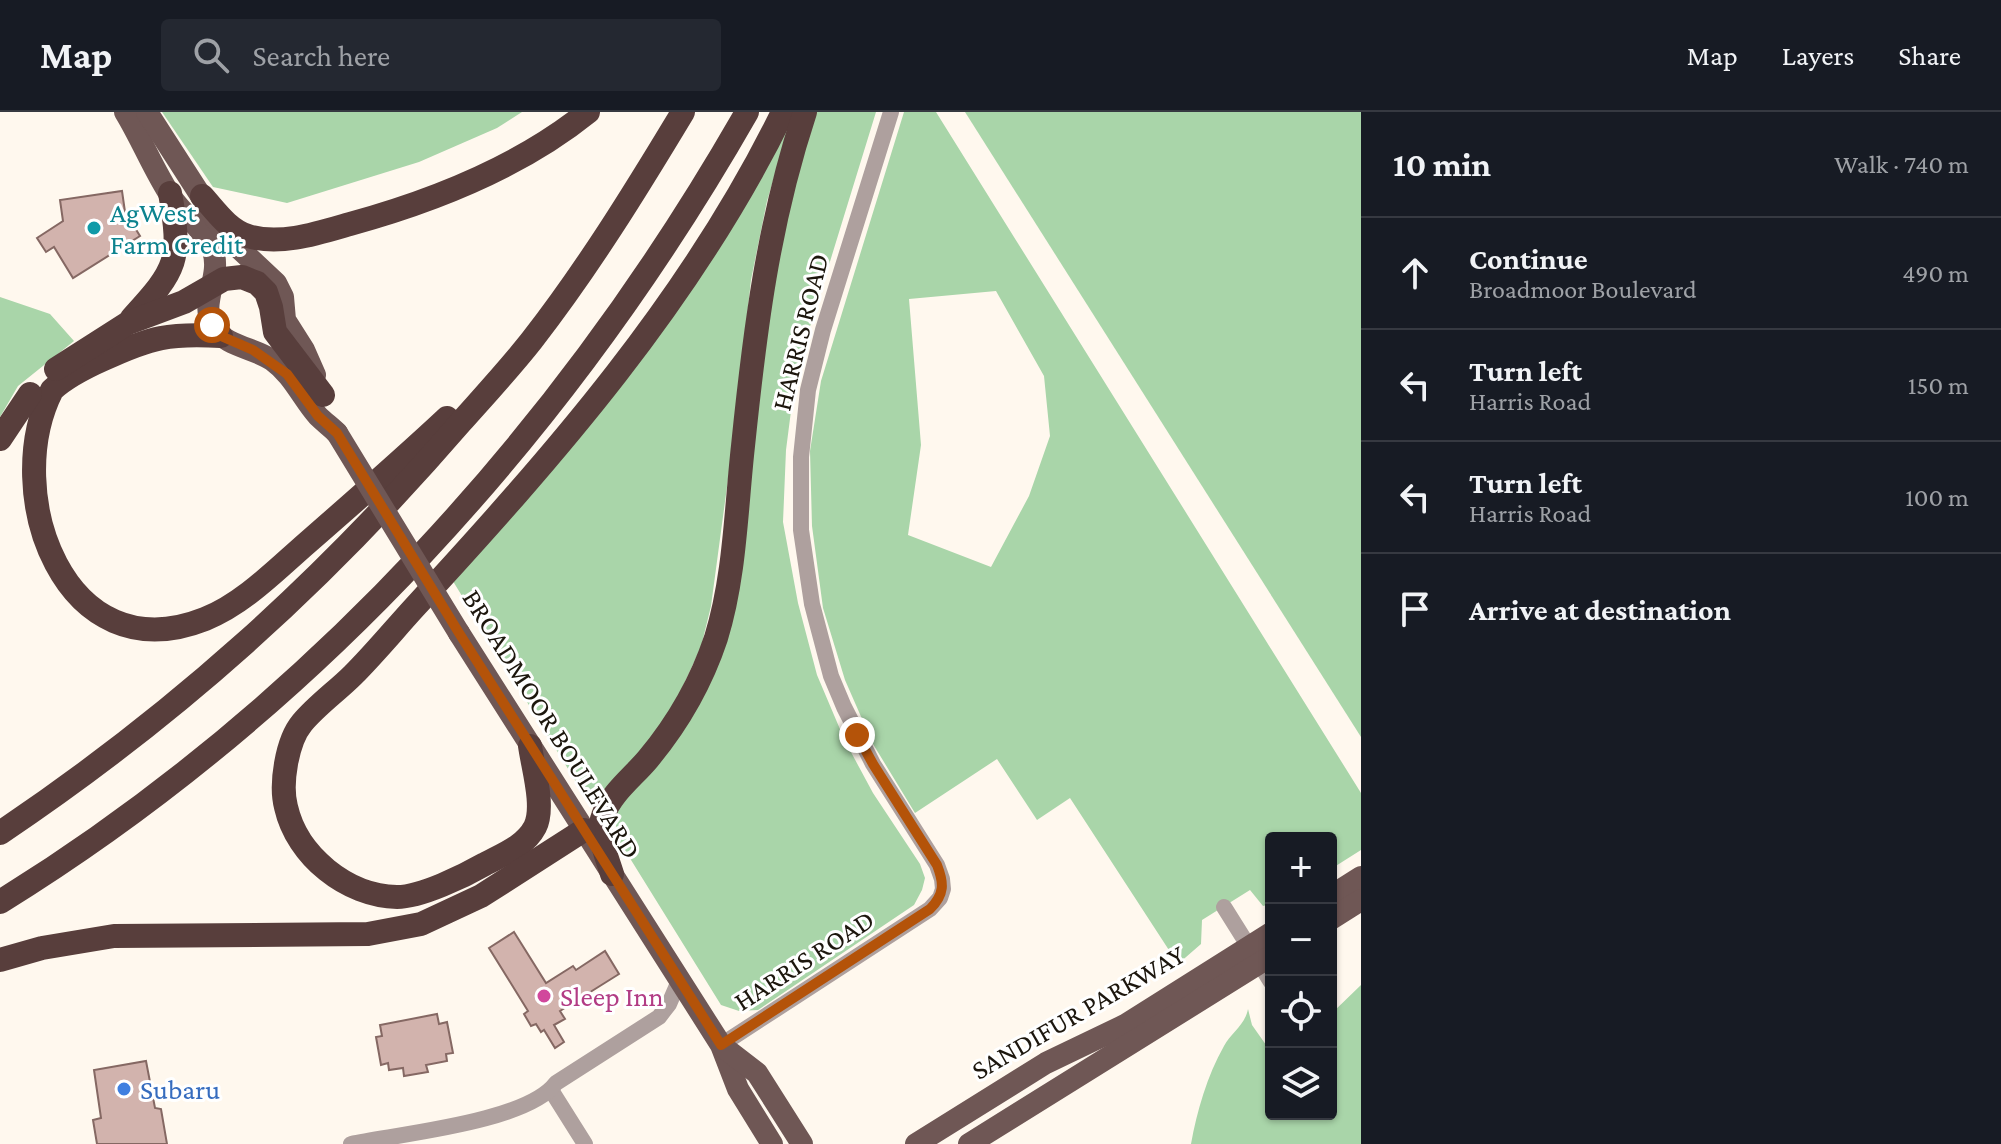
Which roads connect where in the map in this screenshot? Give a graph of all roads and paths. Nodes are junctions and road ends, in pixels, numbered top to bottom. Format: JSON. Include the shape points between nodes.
{"nodes":[{"id":1,"x":125,"y":112,"type":"edge"},
{"id":2,"x":147,"y":112,"type":"edge"},
{"id":3,"x":588,"y":112,"type":"edge"},
{"id":4,"x":683,"y":112,"type":"edge"},
{"id":5,"x":747,"y":112,"type":"edge"},
{"id":6,"x":783,"y":112,"type":"edge"},
{"id":7,"x":805,"y":112,"type":"edge"},
{"id":8,"x":891,"y":112,"type":"edge"},
{"id":9,"x":170,"y":193,"type":"junction"},
{"id":10,"x":202,"y":196,"type":"junction"},
{"id":11,"x":213,"y":286,"type":"junction"},
{"id":12,"x":128,"y":323,"type":"junction"},
{"id":13,"x":221,"y":336,"type":"junction"},
{"id":14,"x":531,"y":341,"type":"junction"},
{"id":15,"x":323,"y":395,"type":"junction"},
{"id":16,"x":337,"y":433,"type":"junction"},
{"id":17,"x":0,"y":439,"type":"edge"},
{"id":18,"x":530,"y":746,"type":"junction"},
{"id":19,"x":584,"y":830,"type":"junction"},
{"id":20,"x":0,"y":833,"type":"edge"},
{"id":21,"x":612,"y":874,"type":"junction"},
{"id":22,"x":1361,"y":877,"type":"edge"},
{"id":23,"x":1337,"y":892,"type":"edge"},
{"id":24,"x":1361,"y":900,"type":"edge"},
{"id":25,"x":0,"y":902,"type":"edge"},
{"id":26,"x":1224,"y":907,"type":"dead end"},
{"id":27,"x":1337,"y":915,"type":"edge"},
{"id":28,"x":0,"y":960,"type":"edge"},
{"id":29,"x":1263,"y":962,"type":"edge"},
{"id":30,"x":679,"y":981,"type":"junction"},
{"id":31,"x":721,"y":1045,"type":"junction"},
{"id":32,"x":551,"y":1090,"type":"junction"},
{"id":33,"x":351,"y":1144,"type":"edge"},
{"id":34,"x":585,"y":1144,"type":"edge"},
{"id":35,"x":772,"y":1144,"type":"edge"},
{"id":36,"x":802,"y":1144,"type":"edge"},
{"id":37,"x":916,"y":1144,"type":"edge"},
{"id":38,"x":969,"y":1144,"type":"edge"}],
"edges":[{"from":1,"to":9,"type":"main road"},
{"from":2,"to":10,"type":"main road","name":"BROADMOOR BOULEVARD"},
{"from":3,"to":10,"type":"highway","via":[[492,172],[429,200],[312,235],[246,236]]},
{"from":4,"to":14,"type":"highway","via":[[612,227]]},
{"from":5,"to":25,"type":"highway","via":[[606,332],[438,538],[337,639],[221,742]]},
{"from":6,"to":18,"type":"highway","via":[[701,254],[585,415],[363,664],[300,725],[282,773],[286,808],[301,843],[325,870],[364,891],[399,897],[455,881],[520,846],[535,827],[540,807]]},
{"from":7,"to":21,"type":"highway","via":[[764,267],[730,571],[716,636],[686,706],[601,818],[601,840]]},
{"from":8,"to":31,"type":"street","name":"HARRIS ROAD","via":[[811,375],[801,442],[801,530],[812,604],[831,676],[873,764],[937,865],[943,889],[930,909]]},
{"from":9,"to":11,"type":"main road","via":[[212,247]]},
{"from":9,"to":12,"type":"highway","via":[[176,232],[172,266]]},
{"from":10,"to":15,"type":"main road","name":"BROADMOOR BOULEVARD","via":[[228,238],[276,283],[285,320]]},
{"from":11,"to":12,"type":"highway"},
{"from":11,"to":13,"type":"main road","via":[[208,313]]},
{"from":11,"to":15,"type":"highway","via":[[242,277],[262,287],[275,332]]},
{"from":12,"to":17,"type":"highway","via":[[50,374],[27,397]]},
{"from":13,"to":14,"type":"highway","via":[[170,335],[90,365],[52,390],[19,442],[15,509],[26,549],[45,578],[96,617],[161,629],[206,619],[231,605]]},
{"from":13,"to":16,"type":"main road","name":"BROADMOOR BOULEVARD","via":[[280,367]]},
{"from":14,"to":20,"type":"highway","via":[[420,470],[272,620],[156,720]]},
{"from":15,"to":16,"type":"main road","name":"BROADMOOR BOULEVARD"},
{"from":16,"to":18,"type":"main road","name":"BROADMOOR BOULEVARD","bridge":true},
{"from":18,"to":19,"type":"main road","name":"BROADMOOR BOULEVARD"},
{"from":19,"to":21,"type":"main road","name":"BROADMOOR BOULEVARD"},
{"from":19,"to":28,"type":"highway","via":[[481,896],[421,924],[368,934],[114,936]]},
{"from":21,"to":30,"type":"main road","name":"BROADMOOR BOULEVARD"},
{"from":22,"to":23,"type":"main road"},
{"from":24,"to":27,"type":"main road"},
{"from":26,"to":29,"type":"street"},
{"from":29,"to":37,"type":"main road","name":"SANDIFUR PARKWAY","via":[[1046,1063]]},
{"from":29,"to":38,"type":"main road","name":"SANDIFUR PARKWAY"},
{"from":30,"to":31,"type":"main road","name":"BROADMOOR BOULEVARD"},
{"from":30,"to":32,"type":"street","via":[[659,1017]]},
{"from":31,"to":35,"type":"main road","name":"BROADMOOR BOULEVARD","via":[[738,1089]]},
{"from":31,"to":36,"type":"main road","name":"BROADMOOR BOULEVARD","via":[[757,1073]]},
{"from":32,"to":33,"type":"street","via":[[501,1114]]},
{"from":32,"to":34,"type":"street"}]}
